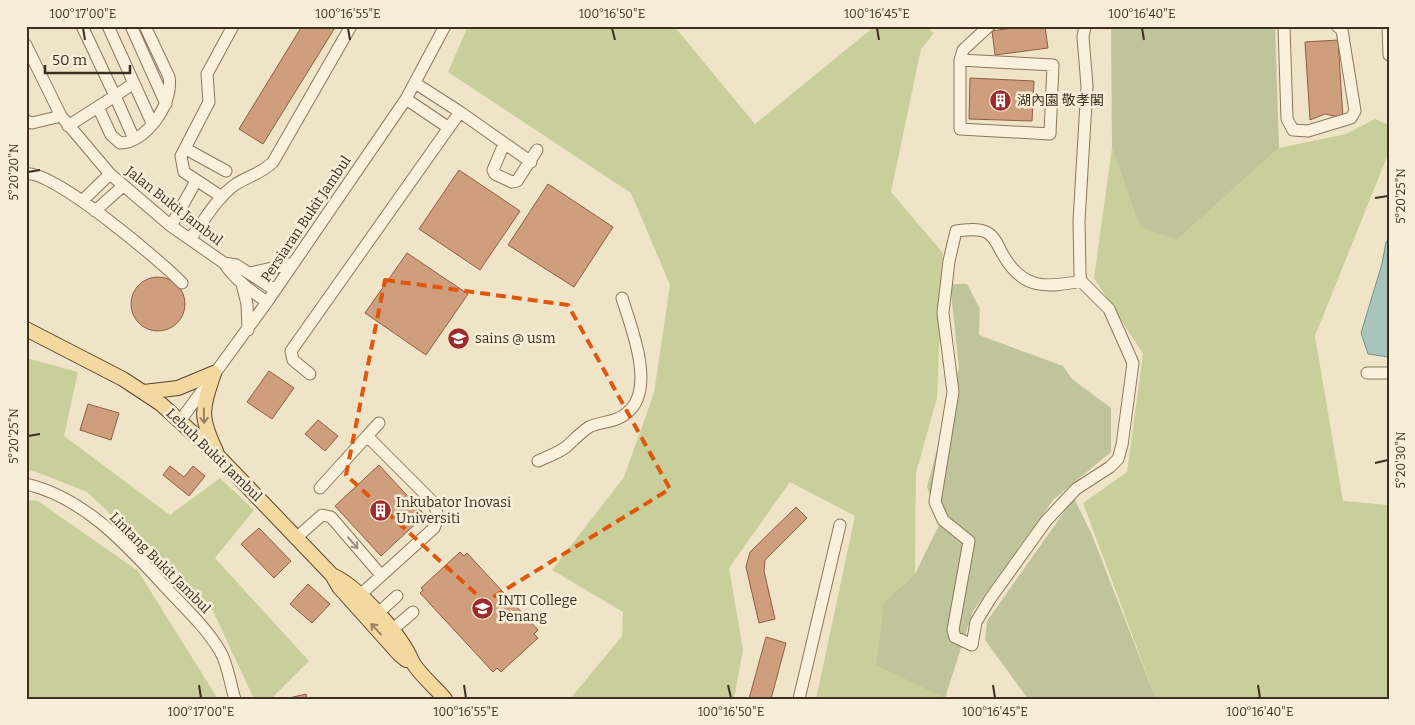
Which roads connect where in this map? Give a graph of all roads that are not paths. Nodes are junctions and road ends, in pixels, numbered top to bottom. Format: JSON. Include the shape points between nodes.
{"nodes":[{"id":1,"x":82,"y":26,"type":"edge"},
{"id":2,"x":108,"y":26,"type":"edge"},
{"id":3,"x":131,"y":26,"type":"edge"},
{"id":4,"x":146,"y":26,"type":"edge"},
{"id":5,"x":233,"y":26,"type":"edge"},
{"id":6,"x":350,"y":26,"type":"edge"},
{"id":7,"x":445,"y":26,"type":"edge"},
{"id":8,"x":989,"y":26,"type":"edge"},
{"id":9,"x":1085,"y":26,"type":"edge"},
{"id":10,"x":1284,"y":26,"type":"edge"},
{"id":11,"x":1337,"y":26,"type":"edge"},
{"id":12,"x":1388,"y":26,"type":"edge"},
{"id":13,"x":26,"y":46,"type":"edge"},
{"id":14,"x":1389,"y":55,"type":"edge"},
{"id":15,"x":960,"y":60,"type":"junction"},
{"id":16,"x":134,"y":83,"type":"junction"},
{"id":17,"x":415,"y":83,"type":"junction"},
{"id":18,"x":115,"y":96,"type":"junction"},
{"id":19,"x":406,"y":99,"type":"junction"},
{"id":20,"x":166,"y":104,"type":"junction"},
{"id":21,"x":98,"y":107,"type":"junction"},
{"id":22,"x":460,"y":112,"type":"junction"},
{"id":23,"x":61,"y":116,"type":"junction"},
{"id":24,"x":26,"y":121,"type":"edge"},
{"id":25,"x":152,"y":123,"type":"junction"},
{"id":26,"x":68,"y":126,"type":"junction"},
{"id":27,"x":449,"y":128,"type":"junction"},
{"id":28,"x":134,"y":139,"type":"junction"},
{"id":29,"x":504,"y":144,"type":"junction"},
{"id":30,"x":186,"y":149,"type":"junction"},
{"id":31,"x":537,"y":150,"type":"dead end"},
{"id":32,"x":531,"y":162,"type":"junction"},
{"id":33,"x":226,"y":171,"type":"dead end"},
{"id":34,"x":26,"y":174,"type":"edge"},
{"id":35,"x":110,"y":174,"type":"junction"},
{"id":36,"x":196,"y":180,"type":"junction"},
{"id":37,"x":122,"y":186,"type":"junction"},
{"id":38,"x":222,"y":197,"type":"junction"},
{"id":39,"x":82,"y":201,"type":"junction"},
{"id":40,"x":95,"y":211,"type":"junction"},
{"id":41,"x":171,"y":226,"type":"junction"},
{"id":42,"x":190,"y":239,"type":"junction"},
{"id":43,"x":224,"y":263,"type":"junction"},
{"id":44,"x":294,"y":263,"type":"junction"},
{"id":45,"x":250,"y":274,"type":"junction"},
{"id":46,"x":1081,"y":280,"type":"junction"},
{"id":47,"x":182,"y":283,"type":"dead end"},
{"id":48,"x":242,"y":284,"type":"junction"},
{"id":49,"x":276,"y":290,"type":"junction"},
{"id":50,"x":622,"y":298,"type":"dead end"},
{"id":51,"x":268,"y":302,"type":"junction"},
{"id":52,"x":26,"y":329,"type":"edge"},
{"id":53,"x":248,"y":330,"type":"junction"},
{"id":54,"x":214,"y":373,"type":"junction"},
{"id":55,"x":1367,"y":373,"type":"dead end"},
{"id":56,"x":310,"y":374,"type":"dead end"},
{"id":57,"x":1389,"y":374,"type":"edge"},
{"id":58,"x":144,"y":392,"type":"junction"},
{"id":59,"x":180,"y":421,"type":"junction"},
{"id":60,"x":379,"y":423,"type":"dead end"},
{"id":61,"x":367,"y":436,"type":"junction"},
{"id":62,"x":219,"y":457,"type":"junction"},
{"id":63,"x":538,"y":461,"type":"dead end"},
{"id":64,"x":26,"y":484,"type":"edge"},
{"id":65,"x":320,"y":488,"type":"dead end"},
{"id":66,"x":840,"y":525,"type":"dead end"},
{"id":67,"x":296,"y":538,"type":"junction"},
{"id":68,"x":380,"y":574,"type":"junction"},
{"id":69,"x":332,"y":575,"type":"junction"},
{"id":70,"x":360,"y":595,"type":"junction"},
{"id":71,"x":397,"y":596,"type":"dead end"},
{"id":72,"x":412,"y":612,"type":"dead end"},
{"id":73,"x":377,"y":614,"type":"junction"},
{"id":74,"x":392,"y":630,"type":"junction"},
{"id":75,"x":411,"y":660,"type":"junction"},
{"id":76,"x":235,"y":699,"type":"edge"},
{"id":77,"x":445,"y":699,"type":"edge"},
{"id":78,"x":799,"y":699,"type":"edge"}],
"edges":[{"from":1,"to":18,"type":"street"},
{"from":2,"to":16,"type":"street"},
{"from":3,"to":20,"type":"street"},
{"from":4,"to":20,"type":"street","via":[[169,78],[171,87]]},
{"from":5,"to":30,"type":"street","via":[[207,74],[209,102]]},
{"from":6,"to":38,"type":"street","via":[[273,162],[264,171],[235,184]]},
{"from":7,"to":17,"type":"street","name":"Persiaran Bukit Jambul"},
{"from":8,"to":15,"type":"street","via":[[963,50]]},
{"from":9,"to":46,"type":"street","via":[[1087,86],[1080,221]]},
{"from":10,"to":11,"type":"street","via":[[1287,119],[1294,130],[1308,131],[1351,118],[1355,111],[1342,30]]},
{"from":12,"to":14,"type":"street"},
{"from":13,"to":23,"type":"street","name":"Jalan Bukit Jambul"},
{"from":15,"to":15,"type":"street","via":[[960,130],[1050,134],[1053,65]]},
{"from":16,"to":18,"type":"street"},
{"from":16,"to":25,"type":"street"},
{"from":17,"to":19,"type":"street","name":"Persiaran Bukit Jambul"},
{"from":17,"to":22,"type":"street"},
{"from":18,"to":21,"type":"street"},
{"from":18,"to":28,"type":"street"},
{"from":19,"to":27,"type":"street"},
{"from":19,"to":44,"type":"street","name":"Persiaran Bukit Jambul"},
{"from":20,"to":25,"type":"street"},
{"from":21,"to":26,"type":"street"},
{"from":21,"to":28,"type":"street","via":[[111,135],[120,142],[128,143]]},
{"from":22,"to":27,"type":"street"},
{"from":22,"to":29,"type":"street"},
{"from":23,"to":24,"type":"street","via":[[32,123]]},
{"from":23,"to":26,"type":"street","name":"Jalan Bukit Jambul"},
{"from":25,"to":28,"type":"street"},
{"from":26,"to":35,"type":"street","name":"Jalan Bukit Jambul"},
{"from":27,"to":56,"type":"street","via":[[292,351],[293,360]]},
{"from":29,"to":32,"type":"street"},
{"from":29,"to":32,"type":"street","via":[[493,170],[495,174],[512,182]]},
{"from":30,"to":33,"type":"street"},
{"from":30,"to":36,"type":"street","via":[[181,156],[184,172]]},
{"from":31,"to":32,"type":"street"},
{"from":34,"to":39,"type":"street","via":[[41,177]]},
{"from":35,"to":37,"type":"street","name":"Jalan Bukit Jambul"},
{"from":35,"to":39,"type":"street"},
{"from":36,"to":38,"type":"street"},
{"from":36,"to":41,"type":"street"},
{"from":37,"to":40,"type":"street"},
{"from":37,"to":41,"type":"street","name":"Jalan Bukit Jambul"},
{"from":38,"to":42,"type":"street"},
{"from":39,"to":40,"type":"street"},
{"from":40,"to":47,"type":"street"},
{"from":41,"to":42,"type":"street","name":"Jalan Bukit Jambul"},
{"from":42,"to":43,"type":"street","name":"Jalan Bukit Jambul"},
{"from":43,"to":45,"type":"street","name":"Jalan Bukit Jambul","via":[[236,265]]},
{"from":43,"to":48,"type":"street","name":"Jalan Bukit Jambul"},
{"from":44,"to":45,"type":"street"},
{"from":44,"to":49,"type":"street","name":"Persiaran Bukit Jambul"},
{"from":45,"to":49,"type":"street","name":"Jalan Bukit Jambul"},
{"from":46,"to":46,"type":"street","via":[[1056,286],[1031,283],[1013,269],[987,232],[976,229],[956,231],[943,313],[953,392],[935,502],[943,520],[969,541],[953,630],[955,637],[972,645],[976,622],[1041,528],[1076,489],[1110,467],[1118,458],[1122,445],[1132,363],[1109,309]]},
{"from":48,"to":51,"type":"street","name":"Jalan Bukit Jambul"},
{"from":48,"to":53,"type":"street"},
{"from":49,"to":51,"type":"street","name":"Persiaran Bukit Jambul"},
{"from":50,"to":63,"type":"street","via":[[639,353],[638,399],[628,412],[610,423],[591,426],[565,447]]},
{"from":51,"to":53,"type":"street","name":"Persiaran Bukit Jambul"},
{"from":52,"to":58,"type":"main road","name":"Lebuh Bukit Jambul"},
{"from":53,"to":54,"type":"street","name":"Persiaran Bukit Jambul"},
{"from":54,"to":58,"type":"main road","via":[[178,388]]},
{"from":54,"to":59,"type":"street","name":"Persiaran Bukit Jambul"},
{"from":54,"to":62,"type":"main road","one_way":true,"via":[[205,400],[203,422]]},
{"from":55,"to":57,"type":"street"},
{"from":58,"to":59,"type":"main road","name":"Lebuh Bukit Jambul"},
{"from":59,"to":62,"type":"main road","name":"Lebuh Bukit Jambul"},
{"from":60,"to":61,"type":"street"},
{"from":61,"to":65,"type":"street"},
{"from":61,"to":68,"type":"street","via":[[432,501],[438,519],[434,528]]},
{"from":62,"to":67,"type":"main road","name":"Lebuh Bukit Jambul"},
{"from":64,"to":76,"type":"street","name":"Lintang Bukit Jambul","via":[[75,504],[140,559],[222,653]]},
{"from":66,"to":78,"type":"street"},
{"from":67,"to":68,"type":"street","one_way":true,"via":[[315,519],[322,515],[331,517]]},
{"from":67,"to":69,"type":"main road","name":"Lebuh Bukit Jambul"},
{"from":68,"to":70,"type":"street"},
{"from":69,"to":70,"type":"main road","name":"Lebuh Bukit Jambul","via":[[347,582]]},
{"from":75,"to":69,"type":"main road","name":"Lebuh Bukit Jambul","one_way":true,"via":[[399,654]]},
{"from":70,"to":73,"type":"main road","name":"Lebuh Bukit Jambul"},
{"from":71,"to":73,"type":"street"},
{"from":72,"to":74,"type":"street"},
{"from":73,"to":74,"type":"main road","name":"Lebuh Bukit Jambul"},
{"from":74,"to":75,"type":"main road","name":"Lebuh Bukit Jambul","via":[[407,648]]},
{"from":75,"to":77,"type":"main road","name":"Lebuh Bukit Jambul"}]}
